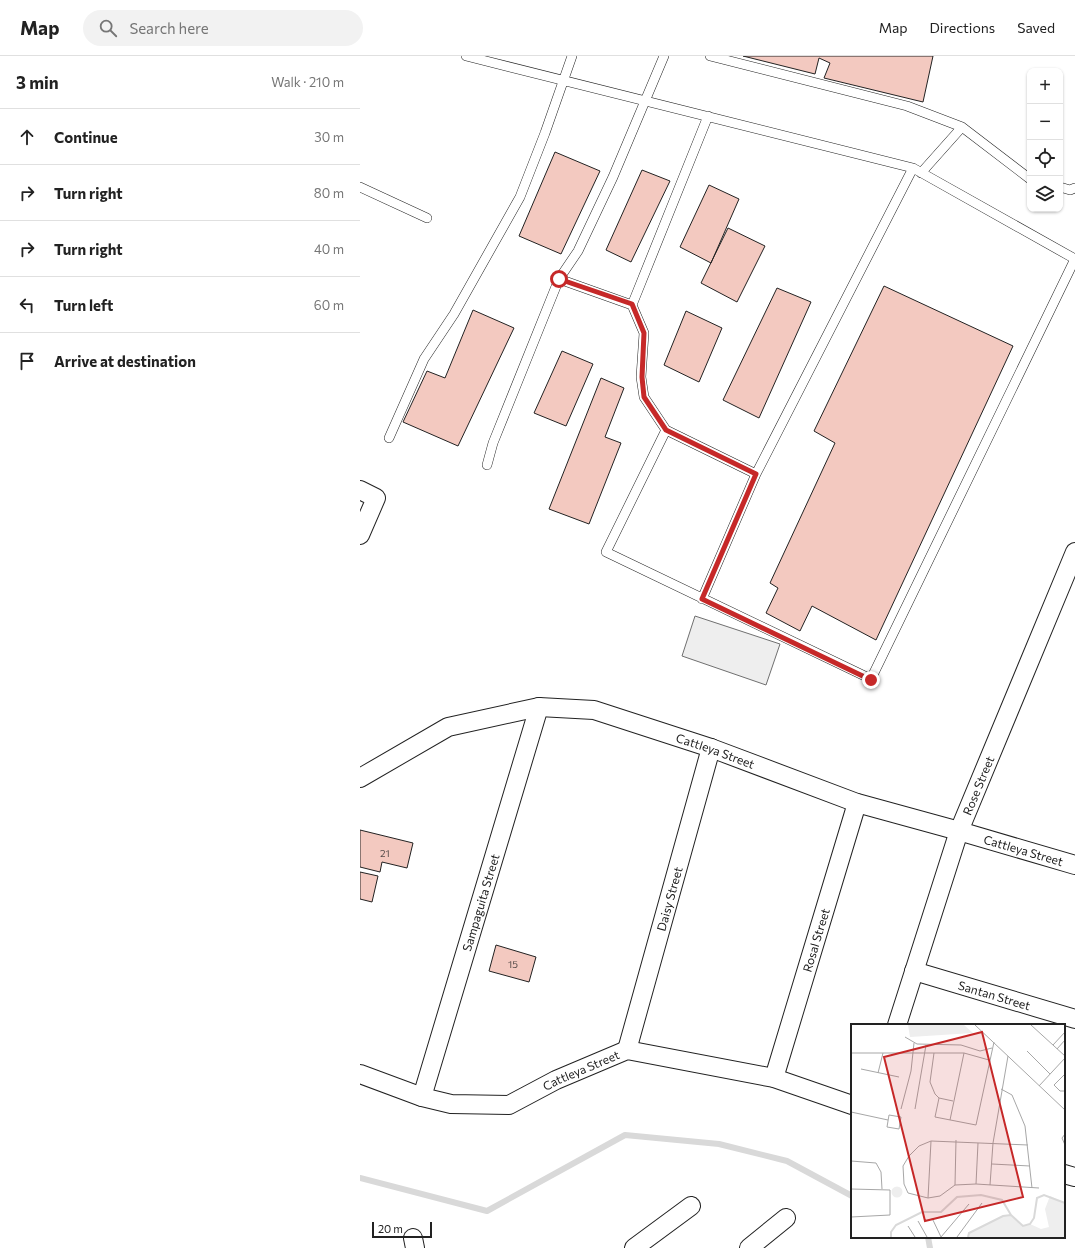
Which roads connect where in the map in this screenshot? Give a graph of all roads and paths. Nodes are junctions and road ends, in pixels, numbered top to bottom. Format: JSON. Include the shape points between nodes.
{"nodes":[{"id":1,"x":466,"y":56,"type":"edge"},
{"id":2,"x":572,"y":56,"type":"edge"},
{"id":3,"x":664,"y":56,"type":"edge"},
{"id":4,"x":710,"y":56,"type":"edge"},
{"id":5,"x":563,"y":80,"type":"junction"},
{"id":6,"x":644,"y":100,"type":"junction"},
{"id":7,"x":708,"y":116,"type":"junction"},
{"id":8,"x":962,"y":127,"type":"junction"},
{"id":9,"x":913,"y":168,"type":"junction"},
{"id":10,"x":921,"y":173,"type":"junction"},
{"id":11,"x":1027,"y":177,"type":"edge"},
{"id":12,"x":360,"y":187,"type":"edge"},
{"id":13,"x":1063,"y":188,"type":"edge"},
{"id":14,"x":1075,"y":188,"type":"edge"},
{"id":15,"x":427,"y":218,"type":"dead end"},
{"id":16,"x":1075,"y":259,"type":"edge"},
{"id":17,"x":559,"y":279,"type":"junction"},
{"id":18,"x":632,"y":304,"type":"junction"},
{"id":19,"x":666,"y":430,"type":"junction"},
{"id":20,"x":389,"y":438,"type":"dead end"},
{"id":21,"x":487,"y":465,"type":"dead end"},
{"id":22,"x":756,"y":474,"type":"junction"},
{"id":23,"x":360,"y":490,"type":"edge"},
{"id":24,"x":360,"y":535,"type":"edge"},
{"id":25,"x":1075,"y":552,"type":"edge"},
{"id":26,"x":702,"y":599,"type":"junction"},
{"id":27,"x":539,"y":707,"type":"junction"},
{"id":28,"x":711,"y":748,"type":"junction"},
{"id":29,"x":360,"y":778,"type":"edge"},
{"id":30,"x":857,"y":803,"type":"junction"},
{"id":31,"x":959,"y":831,"type":"junction"},
{"id":32,"x":1075,"y":866,"type":"edge"},
{"id":33,"x":914,"y":971,"type":"junction"},
{"id":34,"x":1075,"y":1019,"type":"edge"},
{"id":35,"x":897,"y":1024,"type":"edge"},
{"id":36,"x":627,"y":1050,"type":"junction"},
{"id":37,"x":360,"y":1074,"type":"edge"},
{"id":38,"x":774,"y":1078,"type":"junction"},
{"id":39,"x":422,"y":1097,"type":"junction"},
{"id":40,"x":851,"y":1105,"type":"edge"},
{"id":41,"x":1065,"y":1174,"type":"edge"},
{"id":42,"x":1075,"y":1177,"type":"edge"},
{"id":43,"x":691,"y":1206,"type":"dead end"},
{"id":44,"x":786,"y":1218,"type":"dead end"},
{"id":45,"x":634,"y":1248,"type":"edge"},
{"id":46,"x":750,"y":1248,"type":"edge"}],
"edges":[{"from":1,"to":5,"type":"lane"},
{"from":2,"to":5,"type":"lane"},
{"from":3,"to":6,"type":"lane"},
{"from":4,"to":8,"type":"lane","via":[[907,106]]},
{"from":5,"to":6,"type":"lane"},
{"from":5,"to":20,"type":"lane","via":[[520,197],[454,314],[424,359]]},
{"from":6,"to":7,"type":"lane"},
{"from":6,"to":17,"type":"lane","via":[[581,244]]},
{"from":7,"to":9,"type":"lane"},
{"from":7,"to":18,"type":"lane"},
{"from":8,"to":10,"type":"lane"},
{"from":8,"to":11,"type":"lane"},
{"from":9,"to":10,"type":"lane"},
{"from":9,"to":22,"type":"lane"},
{"from":10,"to":16,"type":"lane"},
{"from":12,"to":15,"type":"lane"},
{"from":13,"to":14,"type":"lane","via":[[1070,190]]},
{"from":16,"to":26,"type":"lane","via":[[871,680]]},
{"from":17,"to":18,"type":"lane"},
{"from":17,"to":21,"type":"lane"},
{"from":18,"to":19,"type":"lane","via":[[644,333],[644,397]]},
{"from":19,"to":22,"type":"lane"},
{"from":19,"to":26,"type":"lane","via":[[606,552]]},
{"from":22,"to":26,"type":"lane"},
{"from":23,"to":24,"type":"street","via":[[376,498]]},
{"from":25,"to":31,"type":"street","name":"Rose Street"},
{"from":27,"to":28,"type":"street","name":"Cattleya Street","via":[[594,710]]},
{"from":27,"to":29,"type":"street","name":"Cattleya Street","via":[[448,727]]},
{"from":27,"to":39,"type":"street","name":"Sampaguita Street"},
{"from":28,"to":30,"type":"street","name":"Cattleya Street"},
{"from":28,"to":36,"type":"street","name":"Daisy Street"},
{"from":30,"to":31,"type":"street","name":"Cattleya Street"},
{"from":30,"to":38,"type":"street","name":"Rosal Street"},
{"from":31,"to":32,"type":"street","name":"Cattleya Street"},
{"from":31,"to":33,"type":"street","name":"Rose Street"},
{"from":33,"to":34,"type":"street","name":"Santan Street"},
{"from":33,"to":35,"type":"street","name":"Rose Street"},
{"from":36,"to":38,"type":"street","name":"Cattleya Street"},
{"from":36,"to":39,"type":"street","name":"Cattleya Street","via":[[556,1080],[509,1105],[451,1104]]},
{"from":37,"to":39,"type":"street","name":"Cattleya Street"},
{"from":38,"to":40,"type":"street","name":"Cattleya Street"},
{"from":41,"to":42,"type":"street"},
{"from":43,"to":45,"type":"street"},
{"from":44,"to":46,"type":"street"}]}
